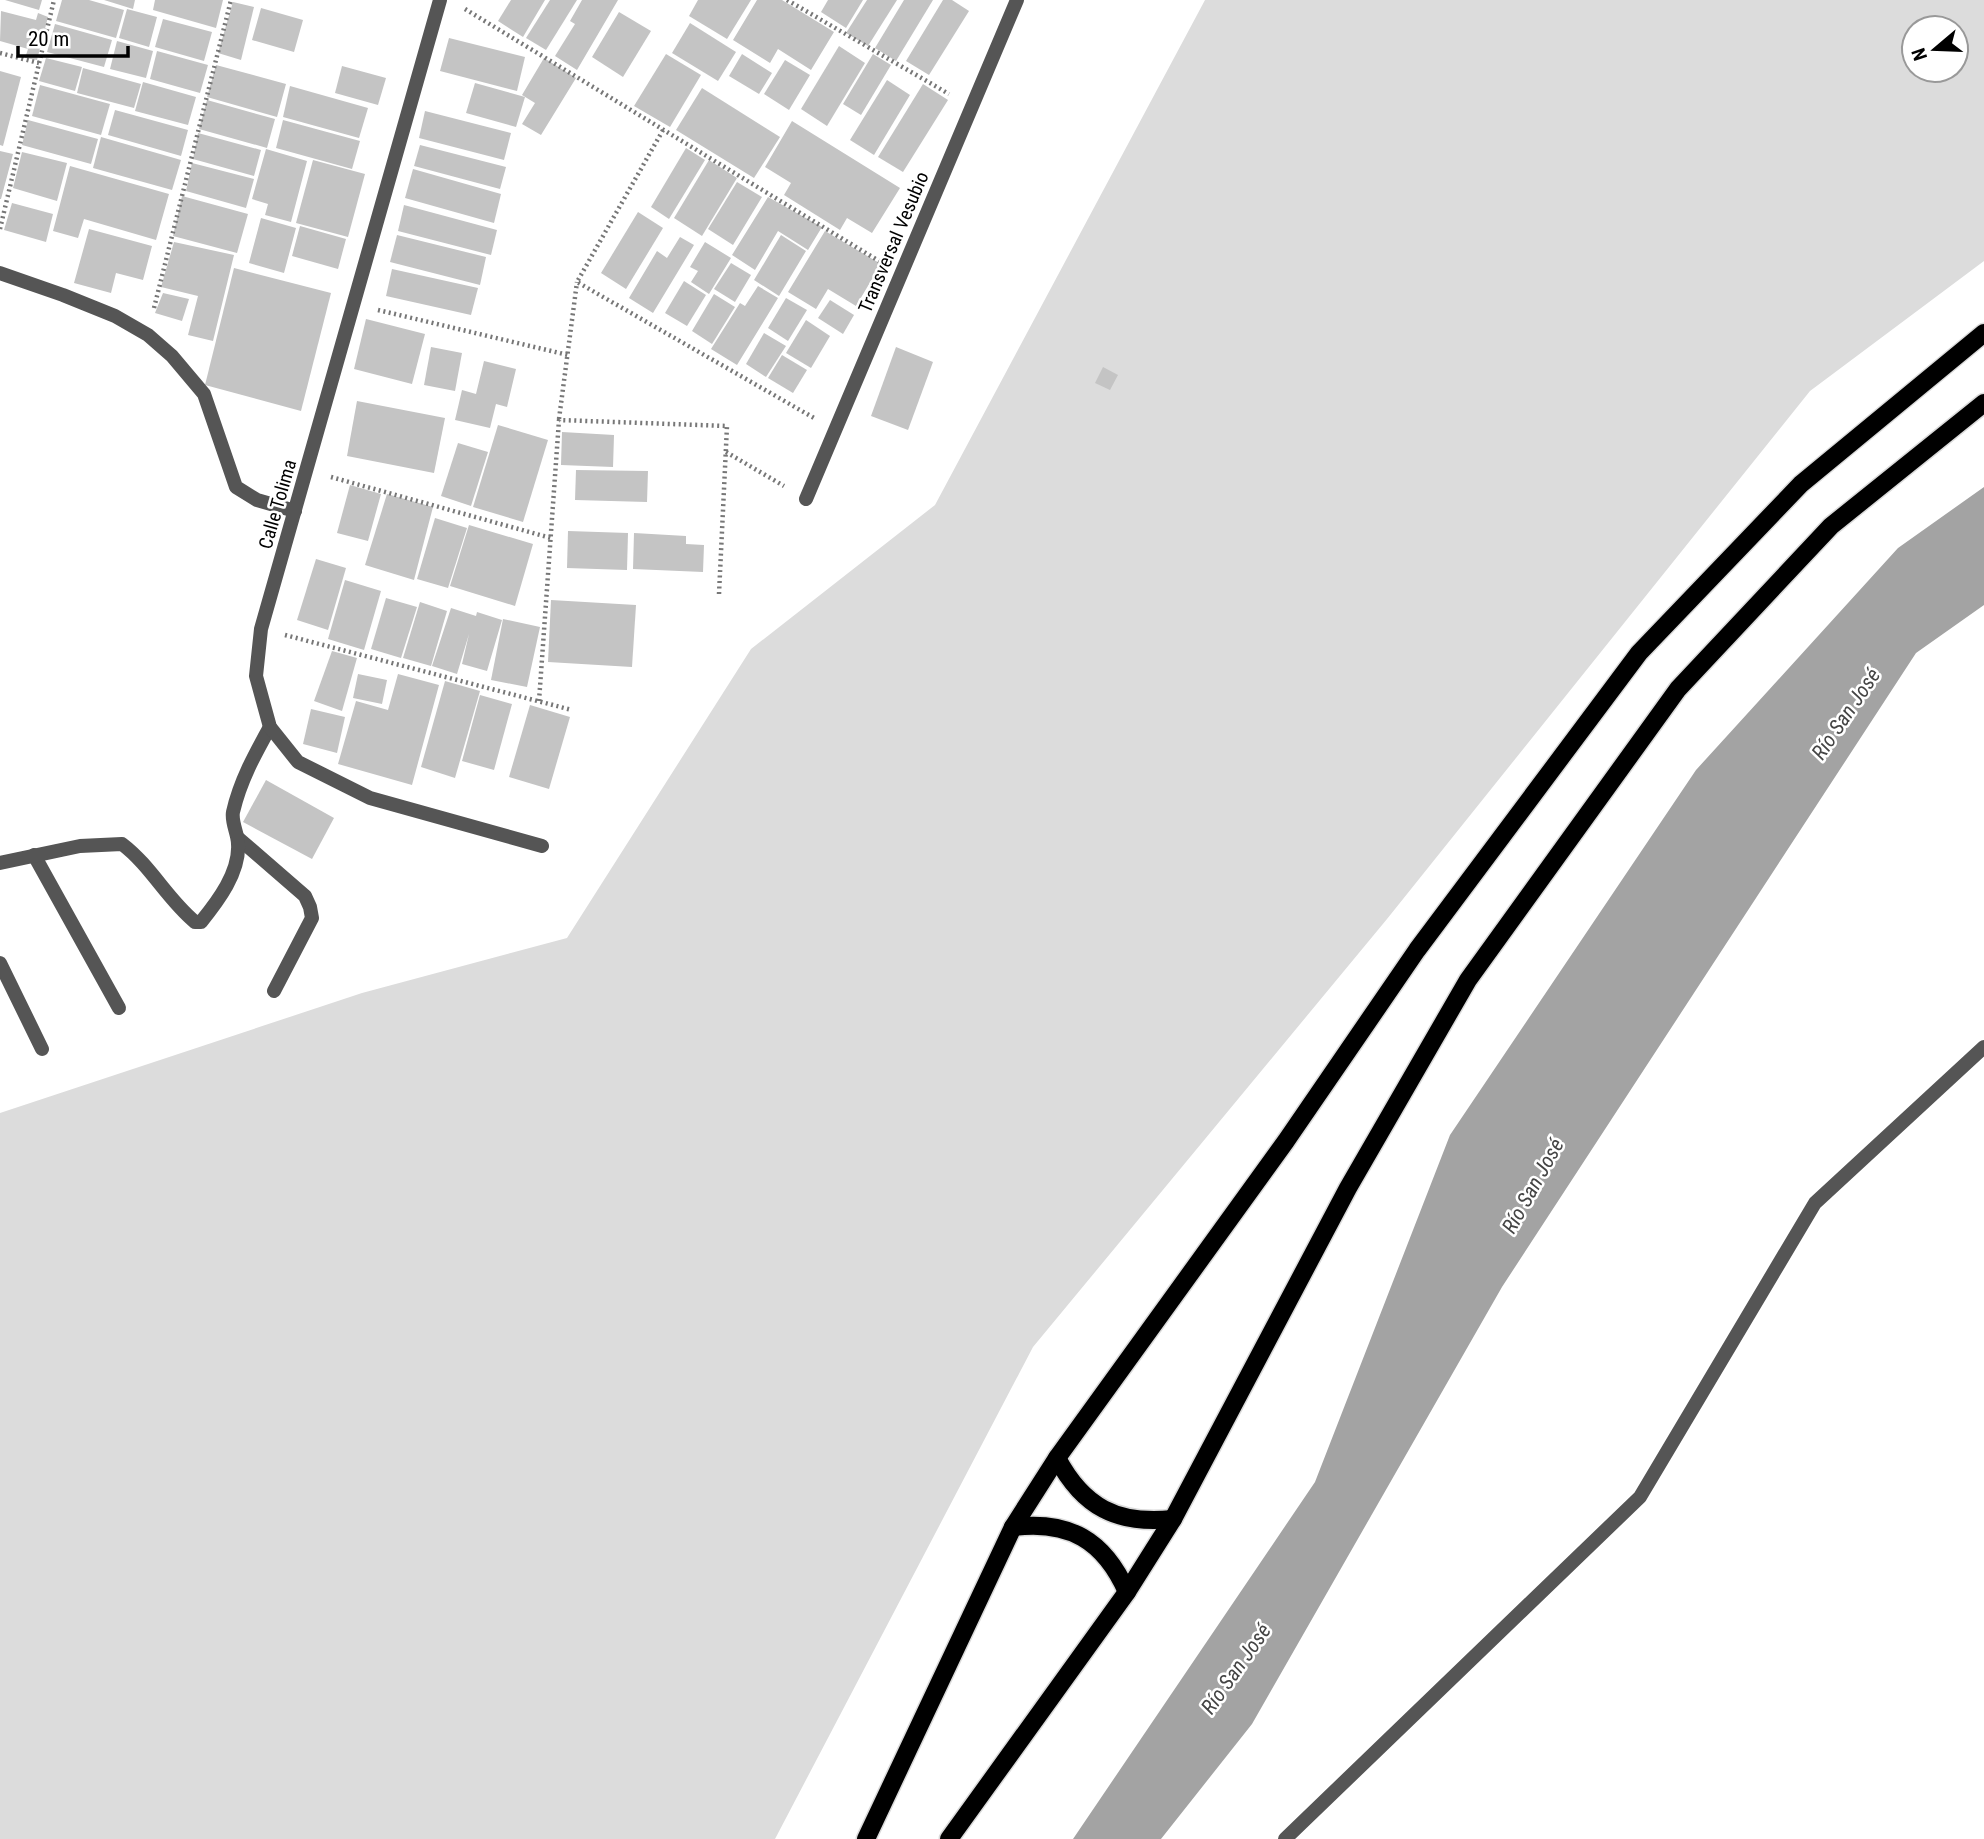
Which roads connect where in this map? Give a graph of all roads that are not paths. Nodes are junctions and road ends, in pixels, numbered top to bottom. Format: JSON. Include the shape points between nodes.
{"nodes":[{"id":1,"x":440,"y":0,"type":"edge"},
{"id":2,"x":1017,"y":0,"type":"edge"},
{"id":3,"x":0,"y":273,"type":"edge"},
{"id":4,"x":1984,"y":332,"type":"edge"},
{"id":5,"x":1984,"y":402,"type":"edge"},
{"id":6,"x":806,"y":499,"type":"road end"},
{"id":7,"x":295,"y":511,"type":"junction"},
{"id":8,"x":270,"y":727,"type":"junction"},
{"id":9,"x":238,"y":838,"type":"junction"},
{"id":10,"x":542,"y":846,"type":"dead end"},
{"id":11,"x":34,"y":855,"type":"junction"},
{"id":12,"x":0,"y":863,"type":"edge"},
{"id":13,"x":0,"y":963,"type":"edge"},
{"id":14,"x":274,"y":991,"type":"dead end"},
{"id":15,"x":119,"y":1008,"type":"dead end"},
{"id":16,"x":1984,"y":1047,"type":"edge"},
{"id":17,"x":43,"y":1049,"type":"dead end"},
{"id":18,"x":1057,"y":1458,"type":"junction"},
{"id":19,"x":1173,"y":1520,"type":"junction"},
{"id":20,"x":1013,"y":1527,"type":"junction"},
{"id":21,"x":1127,"y":1592,"type":"junction"},
{"id":22,"x":866,"y":1839,"type":"edge"},
{"id":23,"x":949,"y":1839,"type":"edge"},
{"id":24,"x":1285,"y":1839,"type":"edge"}],
"edges":[{"from":1,"to":7,"type":"street","name":"Calle Tolima"},
{"from":2,"to":6,"type":"street","name":"Transversal Vesubio"},
{"from":3,"to":7,"type":"street","via":[[115,316],[148,335],[204,394],[236,487],[257,500]]},
{"from":4,"to":18,"type":"main road","via":[[1801,484],[1639,653],[1417,950],[1286,1141]]},
{"from":5,"to":19,"type":"main road","via":[[1831,526],[1678,689],[1468,980],[1348,1188]]},
{"from":7,"to":8,"type":"street","name":"Calle Tolima","via":[[261,629],[256,676]]},
{"from":8,"to":9,"type":"street","via":[[247,769],[232,816]]},
{"from":8,"to":10,"type":"street","name":"Calle Tolima","via":[[298,762],[370,798]]},
{"from":9,"to":11,"type":"street","via":[[239,856],[229,881],[201,922],[182,912],[138,856],[122,844]]},
{"from":9,"to":14,"type":"street","via":[[304,896],[310,907],[312,918]]},
{"from":11,"to":12,"type":"street"},
{"from":11,"to":15,"type":"street"},
{"from":13,"to":17,"type":"street"},
{"from":16,"to":24,"type":"street","via":[[1815,1203],[1640,1497]]},
{"from":18,"to":19,"type":"main road","via":[[1068,1479],[1104,1510],[1125,1519]]},
{"from":18,"to":20,"type":"main road"},
{"from":19,"to":21,"type":"main road"},
{"from":20,"to":21,"type":"main road","via":[[1034,1524],[1074,1532],[1107,1556]]},
{"from":20,"to":22,"type":"main road"},
{"from":21,"to":23,"type":"main road"}]}
